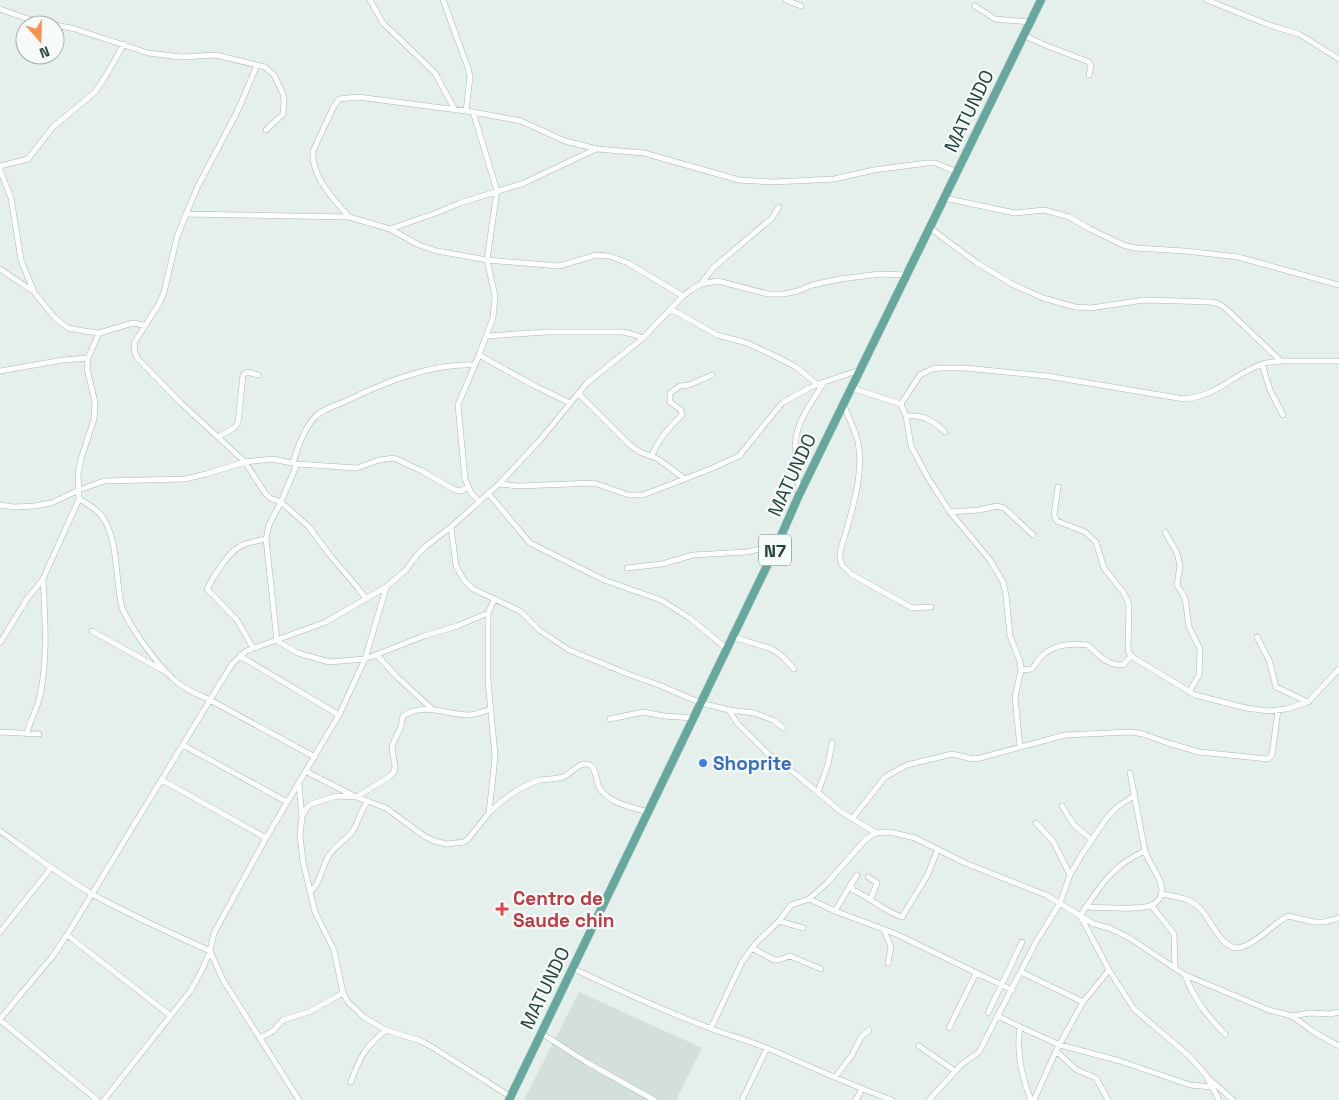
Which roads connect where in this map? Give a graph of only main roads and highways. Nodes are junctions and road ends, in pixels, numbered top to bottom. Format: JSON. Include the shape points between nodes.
{"nodes":[{"id":1,"x":1041,"y":0,"type":"edge"},
{"id":2,"x":510,"y":1098,"type":"edge"}],
"edges":[{"from":1,"to":2,"type":"main road","name":"MATUNDO","number":"N7"}]}
